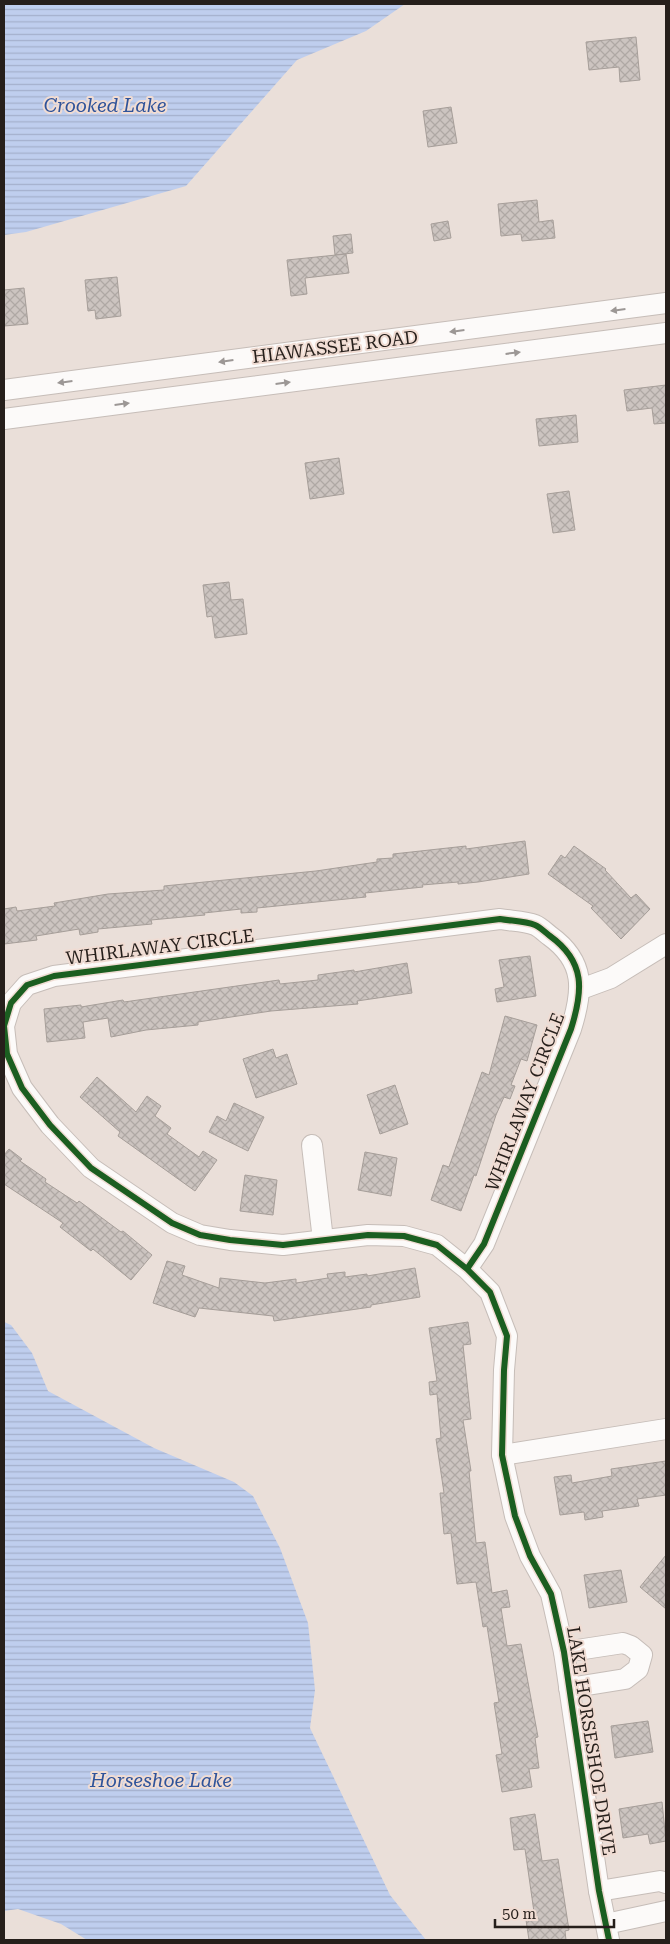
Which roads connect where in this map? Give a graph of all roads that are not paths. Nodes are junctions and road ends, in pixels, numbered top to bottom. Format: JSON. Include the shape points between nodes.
{"nodes":[{"id":1,"x":666,"y":303,"type":"edge"},
{"id":2,"x":666,"y":333,"type":"edge"},
{"id":3,"x":4,"y":390,"type":"edge"},
{"id":4,"x":4,"y":419,"type":"edge"},
{"id":5,"x":666,"y":944,"type":"edge"},
{"id":6,"x":581,"y":990,"type":"junction"},
{"id":7,"x":312,"y":1144,"type":"dead end"},
{"id":8,"x":323,"y":1240,"type":"junction"},
{"id":9,"x":467,"y":1269,"type":"junction"},
{"id":10,"x":666,"y":1430,"type":"edge"},
{"id":11,"x":502,"y":1455,"type":"junction"},
{"id":12,"x":564,"y":1652,"type":"junction"},
{"id":13,"x":569,"y":1688,"type":"junction"},
{"id":14,"x":666,"y":1883,"type":"edge"},
{"id":15,"x":599,"y":1891,"type":"junction"},
{"id":16,"x":666,"y":1911,"type":"edge"},
{"id":17,"x":607,"y":1932,"type":"edge"}],
"edges":[{"from":1,"to":3,"type":"street","name":"HIAWASSEE ROAD","one_way":true},
{"from":4,"to":2,"type":"street","name":"HIAWASSEE ROAD","one_way":true},
{"from":5,"to":6,"type":"street","via":[[611,978]]},
{"from":6,"to":8,"type":"street","name":"WHIRLAWAY CIRCLE","via":[[576,964],[561,944],[535,925],[500,919],[54,976],[27,985],[11,1003],[4,1026],[6,1045],[22,1088],[50,1125],[91,1168],[172,1222],[200,1235],[276,1244]]},
{"from":6,"to":9,"type":"street","name":"WHIRLAWAY CIRCLE","via":[[572,1029],[488,1235]]},
{"from":7,"to":8,"type":"street"},
{"from":8,"to":9,"type":"street","name":"WHIRLAWAY CIRCLE","via":[[368,1235],[404,1236],[437,1245]]},
{"from":9,"to":11,"type":"street","name":"LAKE HORSESHOE DRIVE","via":[[490,1292],[507,1336]]},
{"from":10,"to":11,"type":"street"},
{"from":11,"to":12,"type":"street","name":"LAKE HORSESHOE DRIVE","via":[[515,1516],[530,1556],[551,1594]]},
{"from":12,"to":13,"type":"street","name":"LAKE HORSESHOE DRIVE"},
{"from":12,"to":13,"type":"street","via":[[623,1643],[642,1654],[638,1669],[625,1679]]},
{"from":13,"to":15,"type":"street","name":"LAKE HORSESHOE DRIVE"},
{"from":14,"to":15,"type":"street","via":[[660,1881]]},
{"from":15,"to":17,"type":"street","name":"LAKE HORSESHOE DRIVE"},
{"from":16,"to":17,"type":"street"}]}
